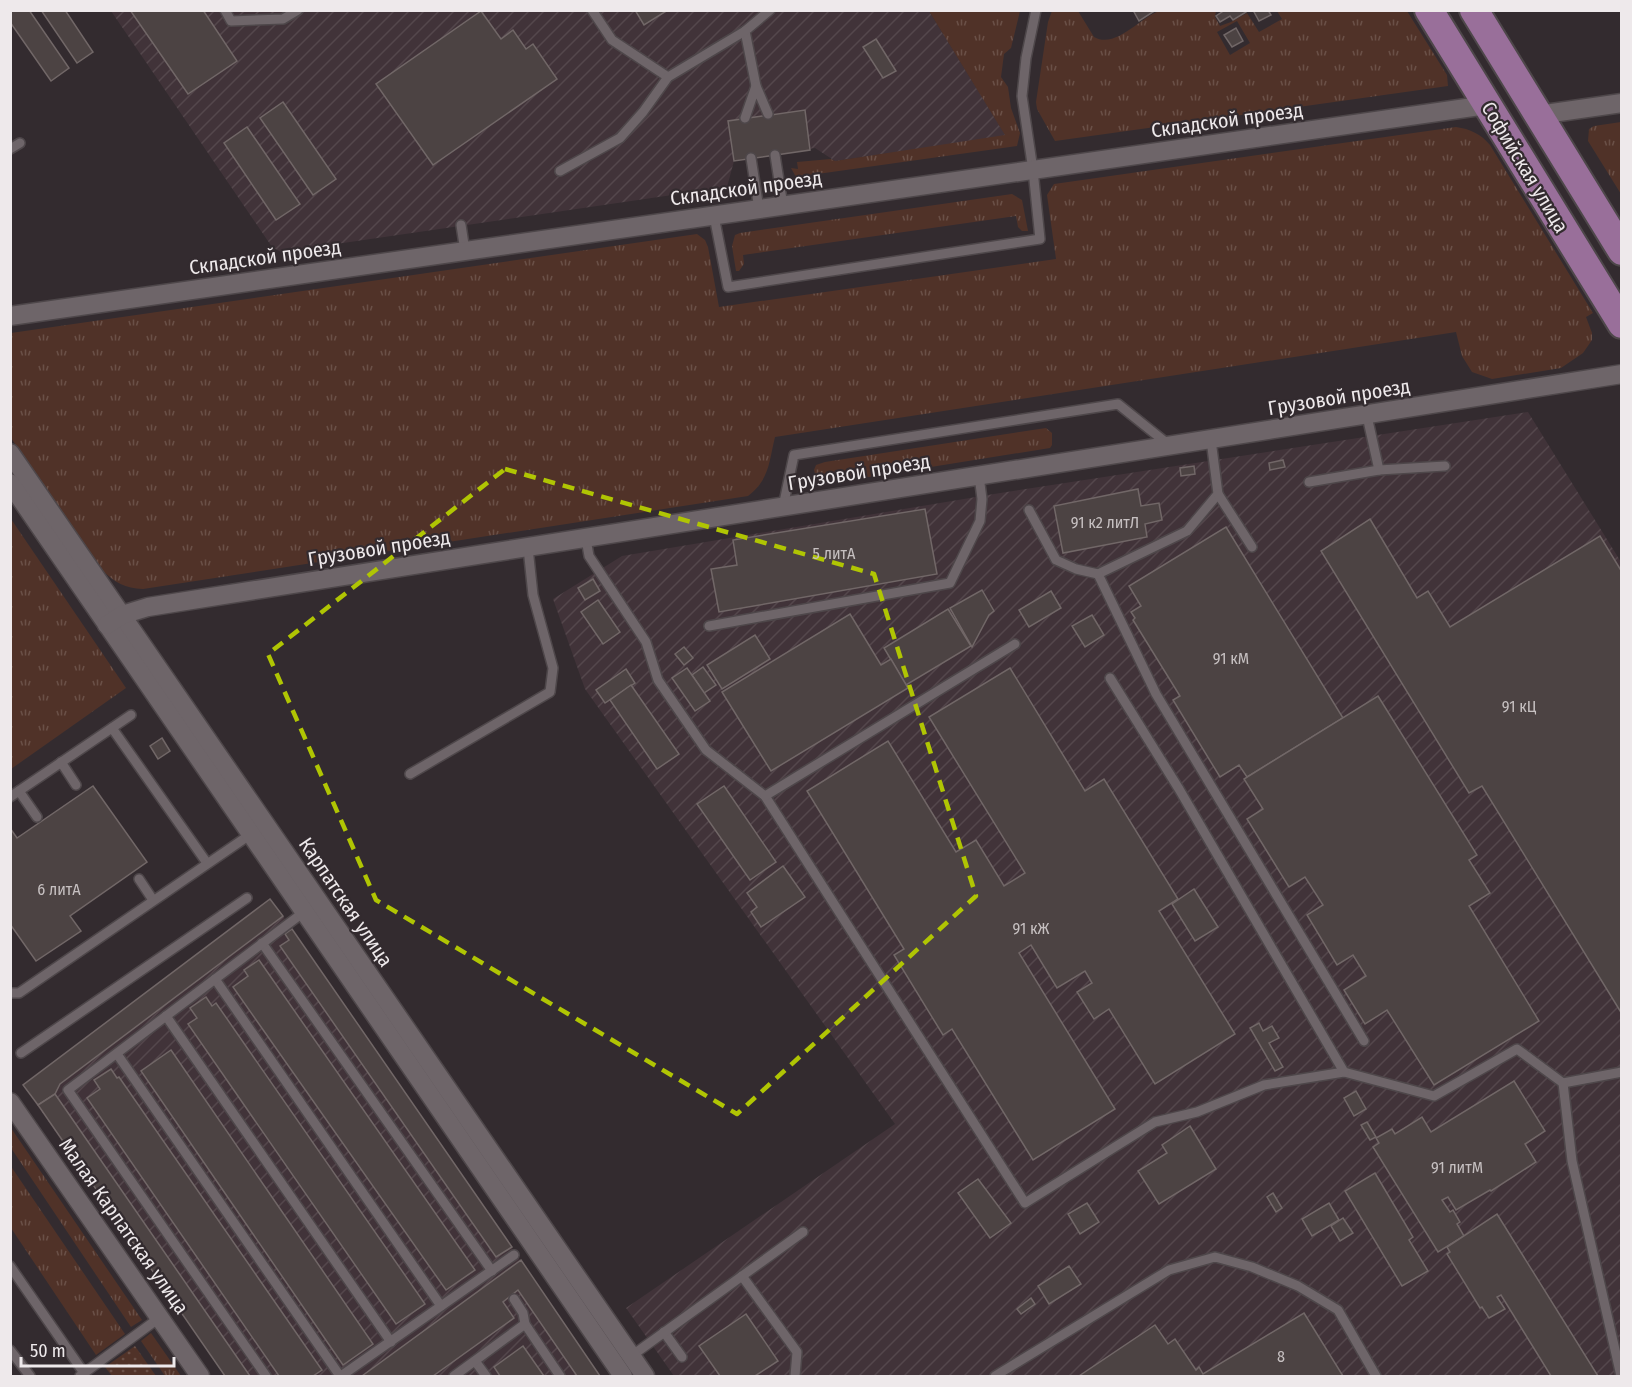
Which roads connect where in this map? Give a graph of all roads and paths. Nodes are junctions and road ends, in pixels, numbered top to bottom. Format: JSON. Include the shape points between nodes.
{"nodes":[{"id":1,"x":225,"y":10,"type":"edge"},
{"id":2,"x":298,"y":10,"type":"edge"},
{"id":3,"x":592,"y":10,"type":"edge"},
{"id":4,"x":770,"y":10,"type":"edge"},
{"id":5,"x":1036,"y":10,"type":"edge"},
{"id":6,"x":1429,"y":10,"type":"edge"},
{"id":7,"x":1474,"y":10,"type":"edge"},
{"id":8,"x":746,"y":31,"type":"junction"},
{"id":9,"x":668,"y":77,"type":"junction"},
{"id":10,"x":756,"y":86,"type":"junction"},
{"id":11,"x":1622,"y":103,"type":"edge"},
{"id":12,"x":1487,"y":105,"type":"junction"},
{"id":13,"x":768,"y":114,"type":"dead end"},
{"id":14,"x":1538,"y":115,"type":"junction"},
{"id":15,"x":745,"y":118,"type":"dead end"},
{"id":16,"x":20,"y":143,"type":"dead end"},
{"id":17,"x":10,"y":149,"type":"edge"},
{"id":18,"x":775,"y":155,"type":"dead end"},
{"id":19,"x":751,"y":158,"type":"dead end"},
{"id":20,"x":1033,"y":170,"type":"junction"},
{"id":21,"x":560,"y":171,"type":"dead end"},
{"id":22,"x":783,"y":206,"type":"junction"},
{"id":23,"x":759,"y":209,"type":"junction"},
{"id":24,"x":714,"y":216,"type":"junction"},
{"id":25,"x":461,"y":225,"type":"dead end"},
{"id":26,"x":465,"y":251,"type":"junction"},
{"id":27,"x":1622,"y":251,"type":"edge"},
{"id":28,"x":10,"y":316,"type":"edge"},
{"id":29,"x":1622,"y":324,"type":"edge"},
{"id":30,"x":1622,"y":374,"type":"edge"},
{"id":31,"x":1367,"y":416,"type":"junction"},
{"id":32,"x":1211,"y":440,"type":"junction"},
{"id":33,"x":1171,"y":446,"type":"junction"},
{"id":34,"x":10,"y":453,"type":"edge"},
{"id":35,"x":1445,"y":466,"type":"dead end"},
{"id":36,"x":1379,"y":470,"type":"junction"},
{"id":37,"x":979,"y":476,"type":"junction"},
{"id":38,"x":1309,"y":482,"type":"dead end"},
{"id":39,"x":10,"y":483,"type":"edge"},
{"id":40,"x":1218,"y":494,"type":"junction"},
{"id":41,"x":783,"y":507,"type":"junction"},
{"id":42,"x":1029,"y":510,"type":"dead end"},
{"id":43,"x":586,"y":539,"type":"junction"},
{"id":44,"x":1252,"y":547,"type":"dead end"},
{"id":45,"x":528,"y":548,"type":"junction"},
{"id":46,"x":1098,"y":574,"type":"junction"},
{"id":47,"x":115,"y":620,"type":"junction"},
{"id":48,"x":709,"y":627,"type":"dead end"},
{"id":49,"x":1015,"y":644,"type":"dead end"},
{"id":50,"x":1110,"y":678,"type":"dead end"},
{"id":51,"x":131,"y":715,"type":"dead end"},
{"id":52,"x":112,"y":728,"type":"junction"},
{"id":53,"x":61,"y":762,"type":"junction"},
{"id":54,"x":410,"y":774,"type":"dead end"},
{"id":55,"x":76,"y":785,"type":"dead end"},
{"id":56,"x":19,"y":791,"type":"junction"},
{"id":57,"x":765,"y":796,"type":"junction"},
{"id":58,"x":10,"y":797,"type":"edge"},
{"id":59,"x":37,"y":817,"type":"dead end"},
{"id":60,"x":251,"y":834,"type":"junction"},
{"id":61,"x":207,"y":863,"type":"junction"},
{"id":62,"x":139,"y":879,"type":"dead end"},
{"id":63,"x":247,"y":898,"type":"dead end"},
{"id":64,"x":153,"y":900,"type":"junction"},
{"id":65,"x":304,"y":912,"type":"junction"},
{"id":66,"x":262,"y":944,"type":"junction"},
{"id":67,"x":214,"y":979,"type":"junction"},
{"id":68,"x":10,"y":993,"type":"edge"},
{"id":69,"x":166,"y":1016,"type":"junction"},
{"id":70,"x":1364,"y":1041,"type":"dead end"},
{"id":71,"x":21,"y":1053,"type":"dead end"},
{"id":72,"x":117,"y":1054,"type":"junction"},
{"id":73,"x":1344,"y":1072,"type":"junction"},
{"id":74,"x":1622,"y":1072,"type":"edge"},
{"id":75,"x":1563,"y":1083,"type":"junction"},
{"id":76,"x":10,"y":1102,"type":"edge"},
{"id":77,"x":803,"y":1232,"type":"dead end"},
{"id":78,"x":514,"y":1255,"type":"dead end"},
{"id":79,"x":10,"y":1266,"type":"edge"},
{"id":80,"x":492,"y":1271,"type":"junction"},
{"id":81,"x":742,"y":1276,"type":"junction"},
{"id":82,"x":514,"y":1299,"type":"dead end"},
{"id":83,"x":441,"y":1306,"type":"junction"},
{"id":84,"x":159,"y":1318,"type":"junction"},
{"id":85,"x":525,"y":1324,"type":"junction"},
{"id":86,"x":664,"y":1332,"type":"junction"},
{"id":87,"x":391,"y":1342,"type":"junction"},
{"id":88,"x":10,"y":1350,"type":"edge"},
{"id":89,"x":631,"y":1356,"type":"junction"},
{"id":90,"x":682,"y":1357,"type":"dead end"},
{"id":91,"x":475,"y":1361,"type":"junction"},
{"id":92,"x":619,"y":1372,"type":"edge"},
{"id":93,"x":82,"y":1375,"type":"edge"},
{"id":94,"x":30,"y":1377,"type":"edge"},
{"id":95,"x":200,"y":1377,"type":"edge"},
{"id":96,"x":266,"y":1377,"type":"edge"},
{"id":97,"x":341,"y":1377,"type":"edge"},
{"id":98,"x":454,"y":1377,"type":"edge"},
{"id":99,"x":486,"y":1377,"type":"edge"},
{"id":100,"x":560,"y":1377,"type":"edge"},
{"id":101,"x":645,"y":1377,"type":"edge"},
{"id":102,"x":795,"y":1377,"type":"edge"},
{"id":103,"x":995,"y":1377,"type":"edge"},
{"id":104,"x":1376,"y":1377,"type":"edge"},
{"id":105,"x":1621,"y":1377,"type":"edge"}],
"edges":[{"from":1,"to":2,"type":"lane","via":[[231,21],[283,19]]},
{"from":3,"to":9,"type":"lane","via":[[612,40]]},
{"from":4,"to":8,"type":"lane"},
{"from":5,"to":20,"type":"lane","via":[[1022,96]]},
{"from":6,"to":12,"type":"main road","name":"Софийская улица"},
{"from":7,"to":14,"type":"main road","name":"Софийская улица"},
{"from":8,"to":9,"type":"lane"},
{"from":8,"to":10,"type":"lane"},
{"from":9,"to":21,"type":"lane","via":[[620,138]]},
{"from":10,"to":13,"type":"lane"},
{"from":10,"to":15,"type":"lane"},
{"from":11,"to":14,"type":"street"},
{"from":12,"to":20,"type":"street","name":"Складской проезд"},
{"from":12,"to":29,"type":"main road","name":"Софийская улица"},
{"from":14,"to":27,"type":"main road","name":"Софийская улица"},
{"from":16,"to":17,"type":"lane"},
{"from":18,"to":22,"type":"lane"},
{"from":19,"to":23,"type":"lane"},
{"from":20,"to":22,"type":"street","name":"Складской проезд"},
{"from":20,"to":24,"type":"lane","via":[[1040,239],[728,287]]},
{"from":22,"to":23,"type":"street","name":"Складской проезд"},
{"from":23,"to":24,"type":"street","name":"Складской проезд"},
{"from":24,"to":26,"type":"street","name":"Складской проезд"},
{"from":25,"to":26,"type":"lane"},
{"from":26,"to":28,"type":"street","name":"Складской проезд"},
{"from":30,"to":31,"type":"street","name":"Грузовой проезд"},
{"from":31,"to":32,"type":"street","name":"Грузовой проезд"},
{"from":31,"to":36,"type":"lane"},
{"from":32,"to":33,"type":"street","name":"Грузовой проезд"},
{"from":32,"to":40,"type":"lane"},
{"from":33,"to":37,"type":"street","name":"Грузовой проезд"},
{"from":33,"to":41,"type":"lane","via":[[1118,404],[1083,409],[794,455]]},
{"from":34,"to":47,"type":"street","name":"Карпатская улица"},
{"from":35,"to":36,"type":"lane"},
{"from":36,"to":38,"type":"lane"},
{"from":37,"to":41,"type":"street","name":"Грузовой проезд"},
{"from":37,"to":48,"type":"lane","via":[[980,521],[950,583]]},
{"from":39,"to":47,"type":"street","name":"Карпатская улица"},
{"from":40,"to":44,"type":"lane"},
{"from":40,"to":46,"type":"lane","via":[[1187,531]]},
{"from":41,"to":43,"type":"street","name":"Грузовой проезд"},
{"from":42,"to":46,"type":"lane","via":[[1056,560]]},
{"from":43,"to":45,"type":"street","name":"Грузовой проезд"},
{"from":43,"to":57,"type":"lane","via":[[589,556],[646,642],[658,680],[706,750]]},
{"from":45,"to":47,"type":"street","name":"Грузовой проезд","via":[[148,607]]},
{"from":45,"to":54,"type":"lane","via":[[533,595],[553,669],[550,692]]},
{"from":46,"to":70,"type":"lane","via":[[1156,694]]},
{"from":47,"to":60,"type":"street","name":"Карпатская улица"},
{"from":47,"to":89,"type":"street","name":"Карпатская улица"},
{"from":49,"to":57,"type":"lane"},
{"from":50,"to":73,"type":"lane"},
{"from":51,"to":52,"type":"lane"},
{"from":52,"to":53,"type":"lane"},
{"from":52,"to":61,"type":"lane"},
{"from":53,"to":55,"type":"lane"},
{"from":53,"to":56,"type":"lane"},
{"from":56,"to":58,"type":"lane"},
{"from":56,"to":59,"type":"lane"},
{"from":57,"to":73,"type":"lane","via":[[1025,1203],[1155,1122],[1197,1112],[1264,1085]]},
{"from":60,"to":61,"type":"lane"},
{"from":60,"to":65,"type":"street","name":"Карпатская улица"},
{"from":61,"to":64,"type":"lane"},
{"from":62,"to":64,"type":"lane"},
{"from":63,"to":71,"type":"lane"},
{"from":64,"to":68,"type":"lane","via":[[19,993]]},
{"from":65,"to":66,"type":"lane"},
{"from":65,"to":92,"type":"street","name":"Карпатская улица"},
{"from":66,"to":67,"type":"lane"},
{"from":66,"to":80,"type":"lane"},
{"from":67,"to":69,"type":"lane"},
{"from":67,"to":83,"type":"lane"},
{"from":69,"to":72,"type":"lane"},
{"from":69,"to":87,"type":"lane"},
{"from":72,"to":96,"type":"lane","via":[[68,1090]]},
{"from":72,"to":97,"type":"lane"},
{"from":73,"to":75,"type":"lane","via":[[1434,1096],[1517,1049]]},
{"from":74,"to":75,"type":"lane"},
{"from":75,"to":105,"type":"lane","via":[[1572,1161]]},
{"from":76,"to":84,"type":"street","name":"Малая Карпатская улица"},
{"from":77,"to":81,"type":"lane"},
{"from":78,"to":80,"type":"lane"},
{"from":79,"to":93,"type":"lane"},
{"from":80,"to":83,"type":"lane"},
{"from":81,"to":86,"type":"lane"},
{"from":81,"to":102,"type":"lane","via":[[797,1352]]},
{"from":82,"to":85,"type":"lane"},
{"from":83,"to":87,"type":"lane"},
{"from":84,"to":93,"type":"lane"},
{"from":84,"to":95,"type":"street","name":"Малая Карпатская улица"},
{"from":85,"to":91,"type":"lane"},
{"from":85,"to":100,"type":"lane"},
{"from":86,"to":89,"type":"lane"},
{"from":86,"to":90,"type":"lane"},
{"from":87,"to":97,"type":"lane"},
{"from":88,"to":94,"type":"lane"},
{"from":89,"to":92,"type":"lane"},
{"from":89,"to":101,"type":"street","name":"Карпатская улица"},
{"from":91,"to":98,"type":"lane"},
{"from":91,"to":99,"type":"lane"},
{"from":103,"to":104,"type":"lane","via":[[1169,1270],[1215,1257],[1252,1266],[1298,1286],[1338,1310]]}]}
